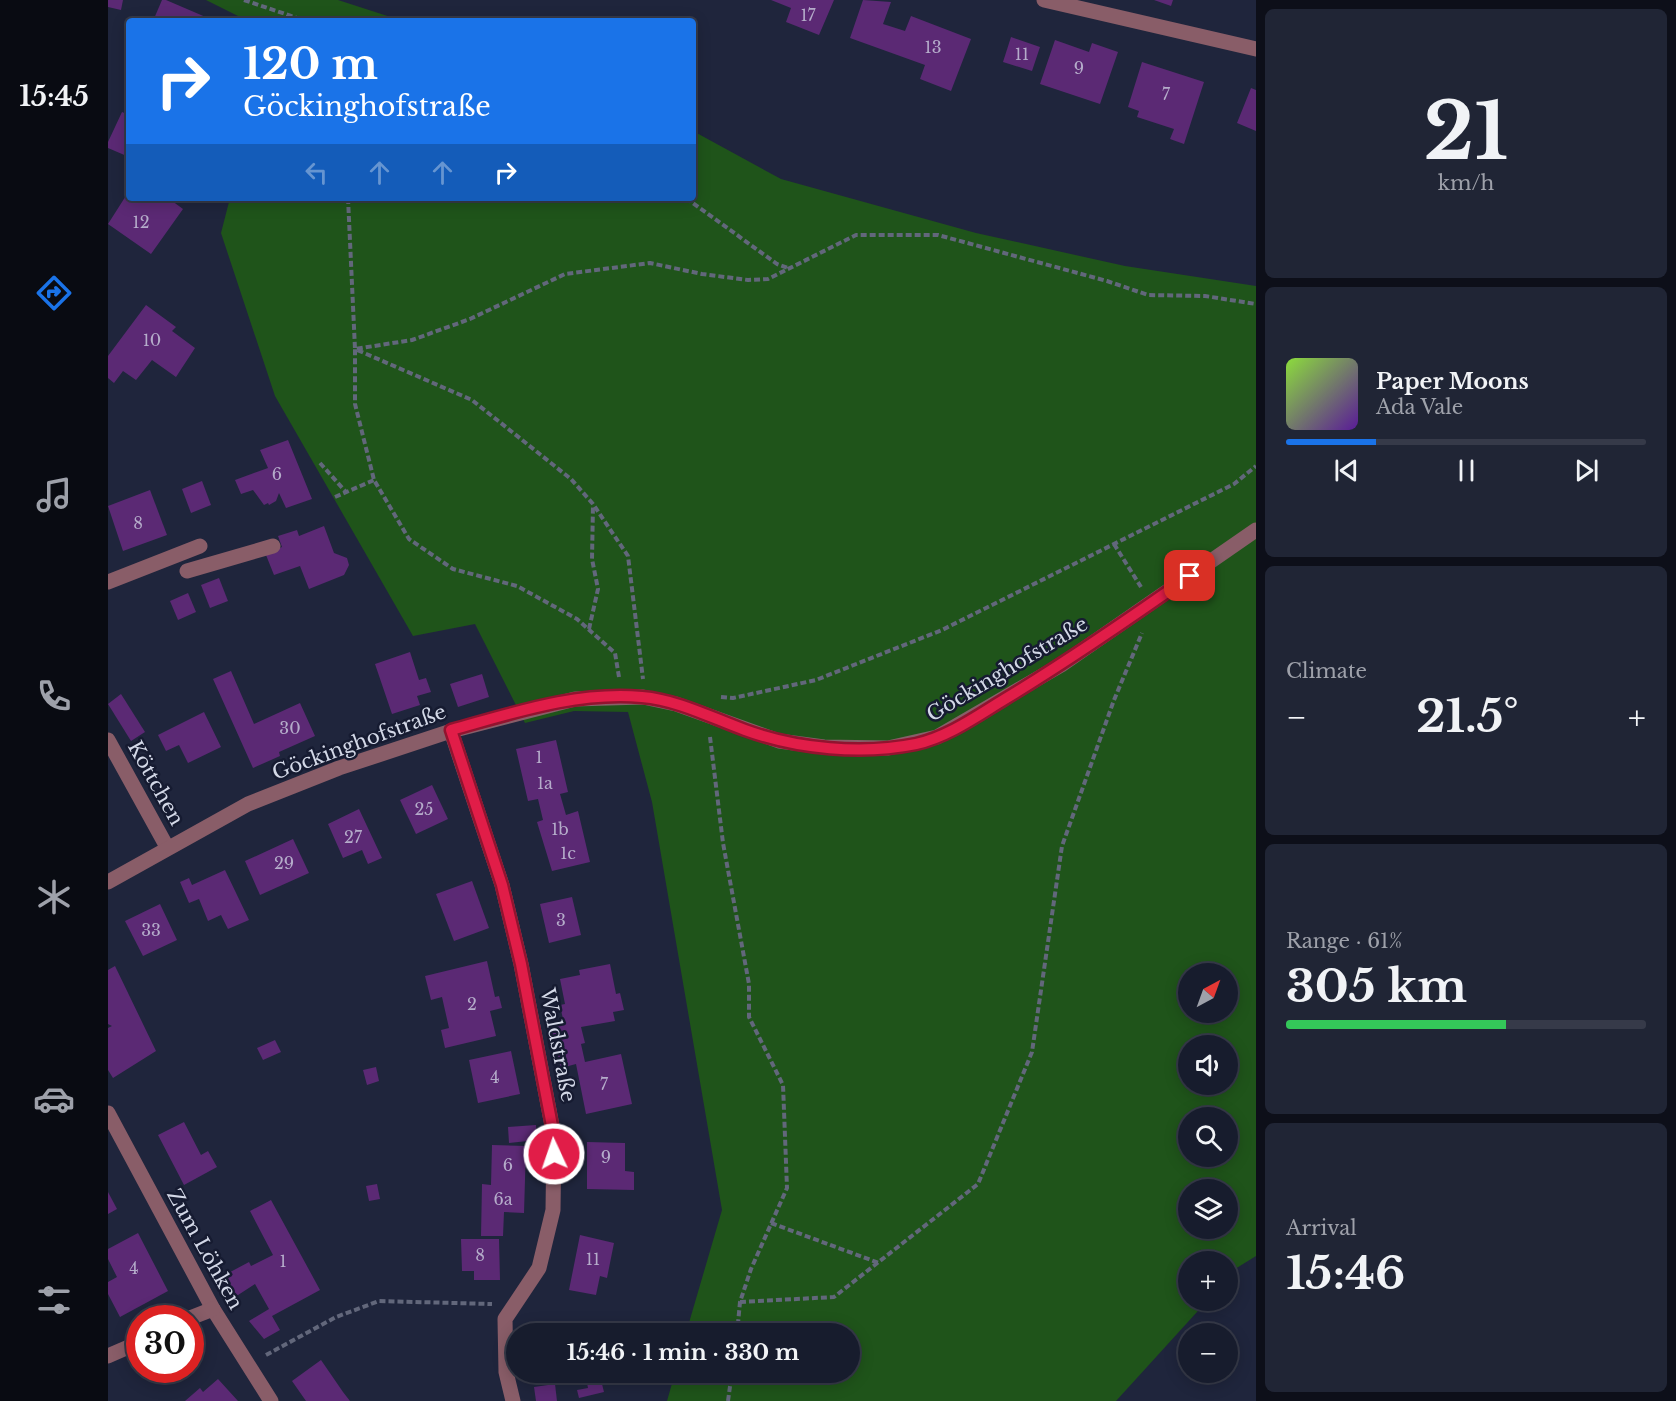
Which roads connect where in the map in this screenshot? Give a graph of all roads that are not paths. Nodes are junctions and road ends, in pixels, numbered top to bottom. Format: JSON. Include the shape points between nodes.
{"nodes":[{"id":1,"x":1044,"y":0,"type":"edge"},
{"id":2,"x":1256,"y":49,"type":"edge"},
{"id":3,"x":1256,"y":530,"type":"edge"},
{"id":4,"x":201,"y":546,"type":"dead end"},
{"id":5,"x":273,"y":546,"type":"dead end"},
{"id":6,"x":181,"y":554,"type":"junction"},
{"id":7,"x":108,"y":582,"type":"edge"},
{"id":8,"x":451,"y":730,"type":"junction"},
{"id":9,"x":108,"y":740,"type":"edge"},
{"id":10,"x":167,"y":847,"type":"junction"},
{"id":11,"x":108,"y":882,"type":"edge"},
{"id":12,"x":108,"y":1113,"type":"edge"},
{"id":13,"x":213,"y":1309,"type":"junction"},
{"id":14,"x":204,"y":1313,"type":"edge"},
{"id":15,"x":126,"y":1348,"type":"edge"},
{"id":16,"x":108,"y":1356,"type":"edge"},
{"id":17,"x":271,"y":1401,"type":"edge"},
{"id":18,"x":513,"y":1401,"type":"edge"}],
"edges":[{"from":1,"to":2,"type":"street"},
{"from":3,"to":8,"type":"street","name":"Göckinghofstraße","via":[[1061,665],[960,726],[916,744],[859,748],[779,741],[676,704],[643,697],[576,699]]},
{"from":4,"to":6,"type":"street"},
{"from":5,"to":6,"type":"street","via":[[189,577]]},
{"from":6,"to":7,"type":"street"},
{"from":8,"to":10,"type":"street","name":"Göckinghofstraße","via":[[248,804]]},
{"from":8,"to":18,"type":"street","name":"Waldstraße","via":[[502,885],[554,1136],[552,1214],[539,1268],[505,1319],[506,1372]]},
{"from":9,"to":10,"type":"street","name":"Köttchen"},
{"from":10,"to":11,"type":"street","name":"Göckinghofstraße"},
{"from":12,"to":13,"type":"street","name":"Zum Löhken"},
{"from":13,"to":14,"type":"street"},
{"from":13,"to":17,"type":"street","name":"Zum Löhken"},
{"from":15,"to":16,"type":"street"}]}
